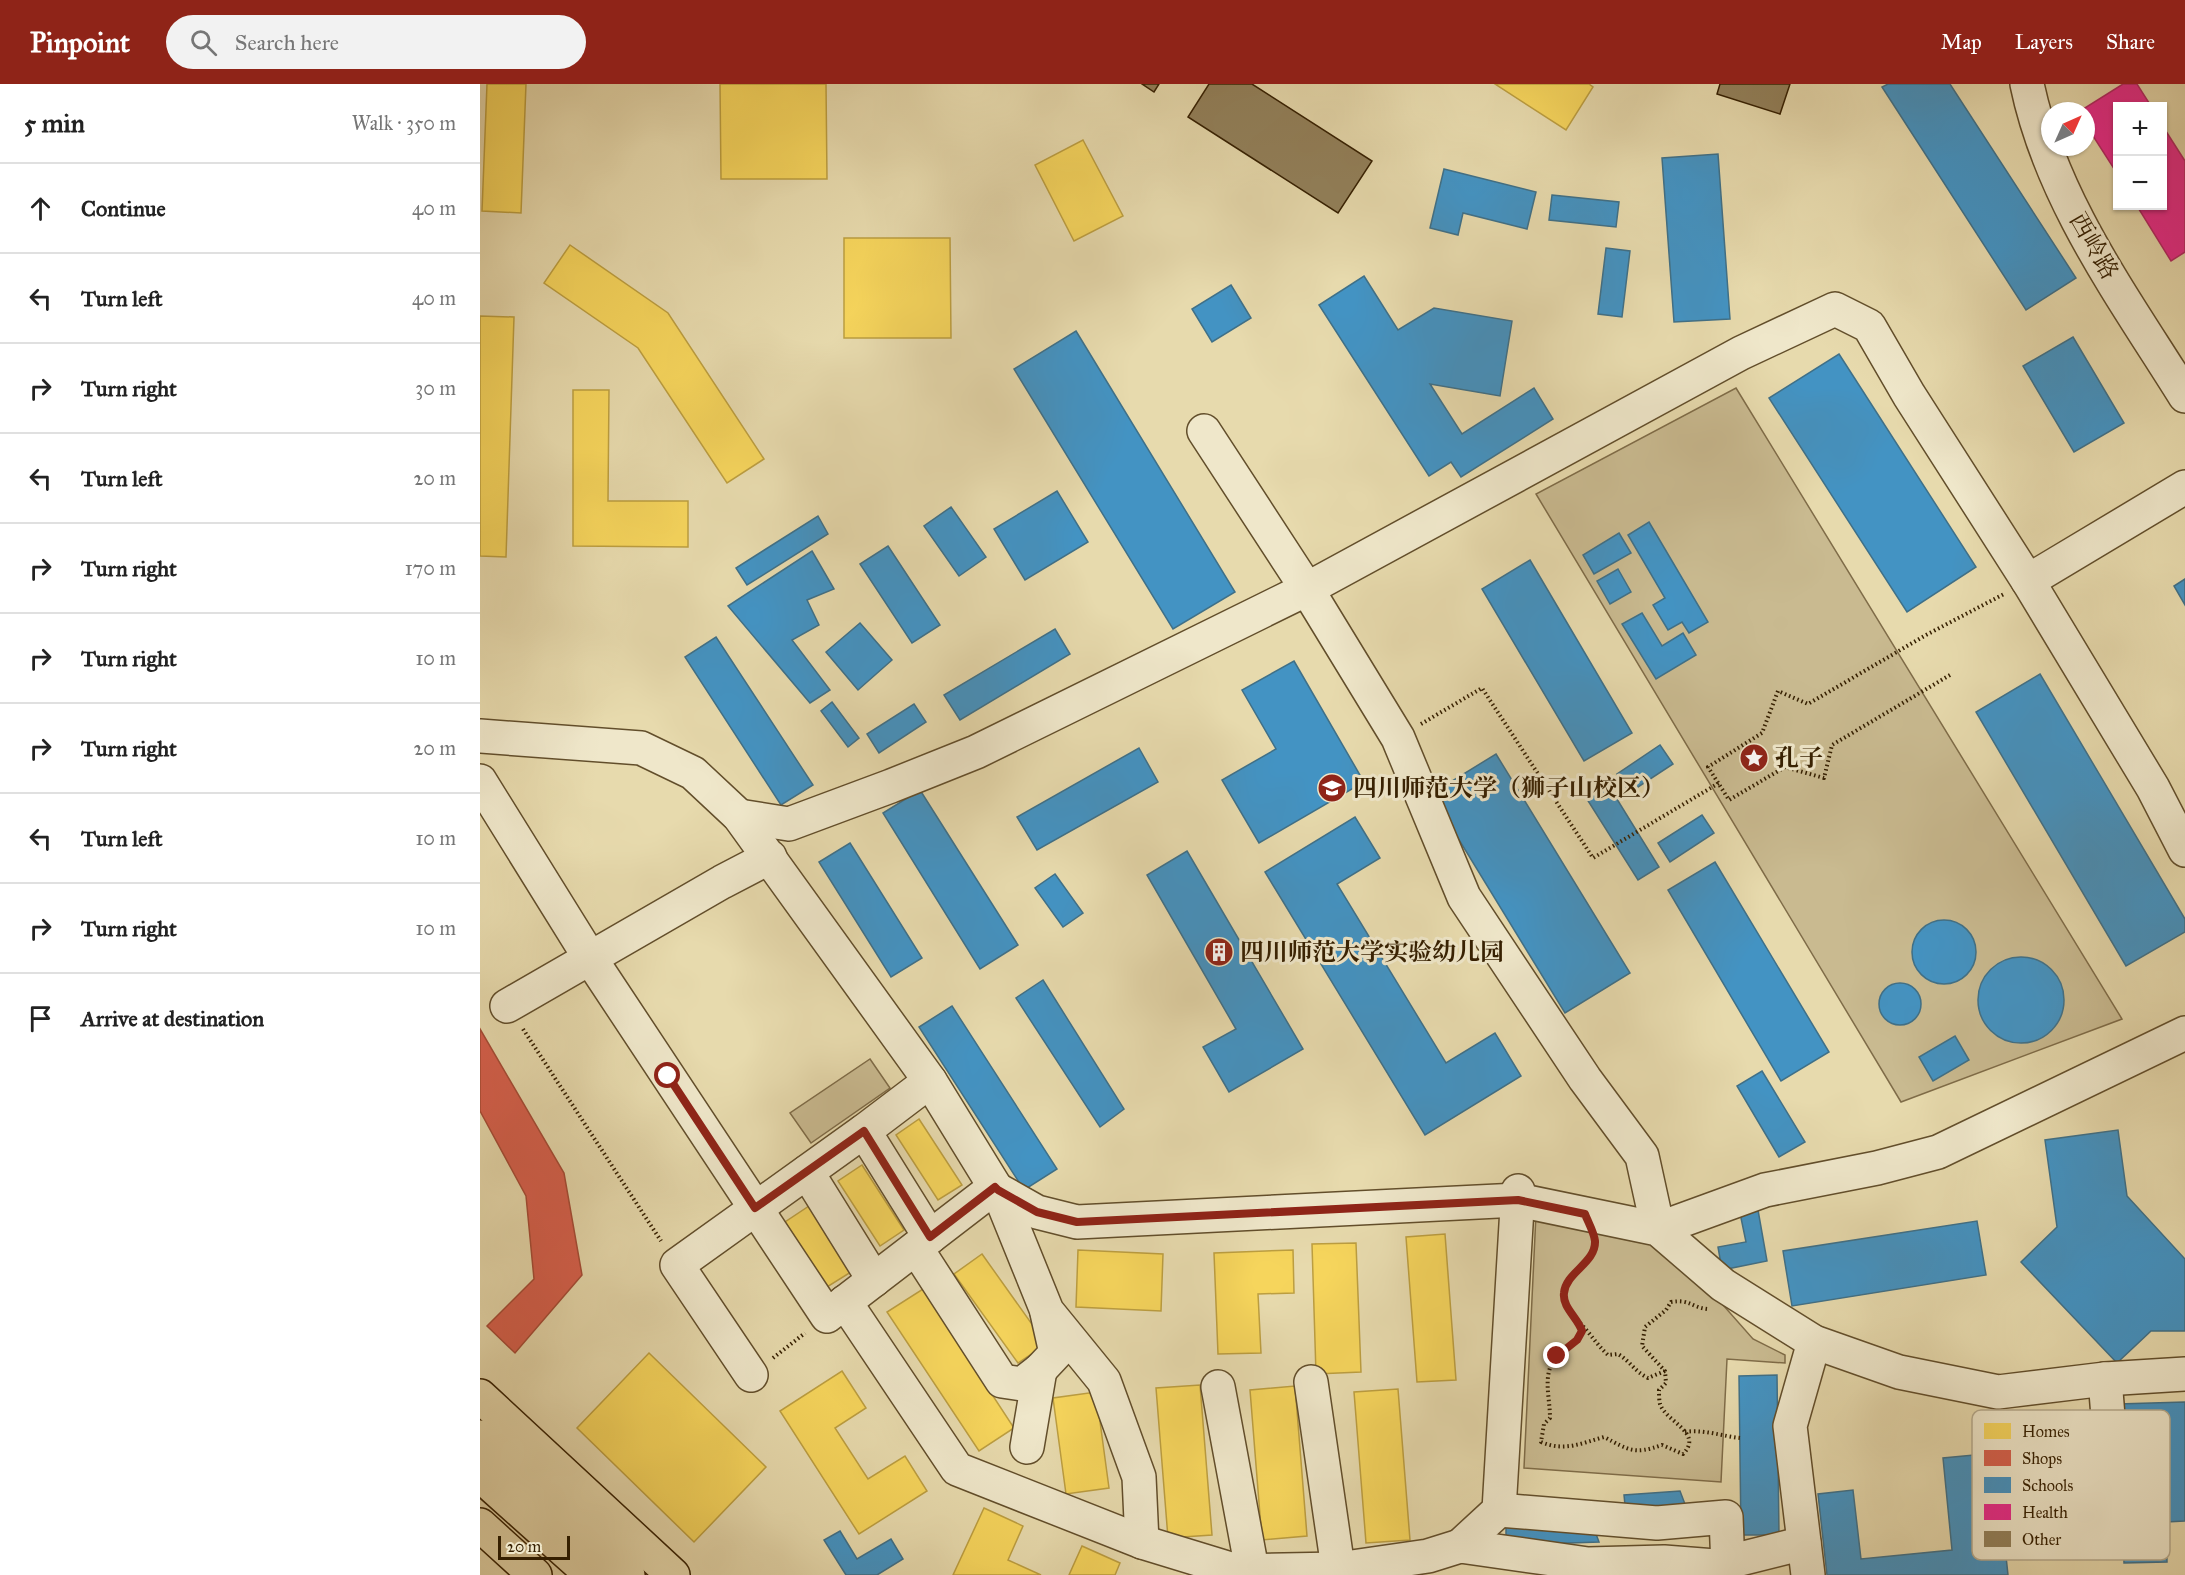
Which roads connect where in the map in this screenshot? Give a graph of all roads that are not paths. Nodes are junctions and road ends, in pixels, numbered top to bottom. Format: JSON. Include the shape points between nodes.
{"nodes":[{"id":1,"x":2027,"y":84,"type":"edge"},
{"id":2,"x":2185,"y":396,"type":"edge"},
{"id":3,"x":1204,"y":431,"type":"dead end"},
{"id":4,"x":2185,"y":487,"type":"edge"},
{"id":5,"x":2028,"y":581,"type":"junction"},
{"id":6,"x":1307,"y":589,"type":"junction"},
{"id":7,"x":480,"y":736,"type":"edge"},
{"id":8,"x":480,"y":781,"type":"edge"},
{"id":9,"x":739,"y":816,"type":"junction"},
{"id":10,"x":2185,"y":850,"type":"edge"},
{"id":11,"x":770,"y":857,"type":"junction"},
{"id":12,"x":590,"y":958,"type":"junction"},
{"id":13,"x":507,"y":1006,"type":"road end"},
{"id":14,"x":2185,"y":1033,"type":"edge"},
{"id":15,"x":930,"y":1081,"type":"junction"},
{"id":16,"x":864,"y":1131,"type":"junction"},
{"id":17,"x":807,"y":1172,"type":"junction"},
{"id":18,"x":997,"y":1189,"type":"junction"},
{"id":19,"x":1518,"y":1196,"type":"junction"},
{"id":20,"x":755,"y":1208,"type":"junction"},
{"id":21,"x":1658,"y":1229,"type":"junction"},
{"id":22,"x":923,"y":1242,"type":"junction"},
{"id":23,"x":874,"y":1280,"type":"junction"},
{"id":24,"x":836,"y":1309,"type":"junction"},
{"id":25,"x":1047,"y":1311,"type":"junction"},
{"id":26,"x":1814,"y":1342,"type":"junction"},
{"id":27,"x":1040,"y":1370,"type":"junction"},
{"id":28,"x":2185,"y":1374,"type":"edge"},
{"id":29,"x":751,"y":1375,"type":"road end"},
{"id":30,"x":2105,"y":1379,"type":"junction"},
{"id":31,"x":1002,"y":1381,"type":"junction"},
{"id":32,"x":1311,"y":1382,"type":"dead end"},
{"id":33,"x":1218,"y":1387,"type":"dead end"},
{"id":34,"x":480,"y":1396,"type":"edge"},
{"id":35,"x":1034,"y":1406,"type":"junction"},
{"id":36,"x":2107,"y":1410,"type":"edge"},
{"id":37,"x":480,"y":1437,"type":"edge"},
{"id":38,"x":1027,"y":1448,"type":"dead end"},
{"id":39,"x":480,"y":1475,"type":"edge"},
{"id":40,"x":1499,"y":1510,"type":"junction"},
{"id":41,"x":480,"y":1526,"type":"edge"},
{"id":42,"x":1142,"y":1542,"type":"junction"},
{"id":43,"x":1804,"y":1543,"type":"junction"},
{"id":44,"x":1460,"y":1546,"type":"junction"},
{"id":45,"x":1428,"y":1565,"type":"edge"},
{"id":46,"x":1730,"y":1568,"type":"edge"},
{"id":47,"x":1664,"y":1569,"type":"edge"},
{"id":48,"x":1338,"y":1572,"type":"edge"},
{"id":49,"x":1253,"y":1573,"type":"edge"},
{"id":50,"x":534,"y":1575,"type":"edge"},
{"id":51,"x":592,"y":1575,"type":"edge"},
{"id":52,"x":628,"y":1575,"type":"edge"},
{"id":53,"x":673,"y":1575,"type":"edge"},
{"id":54,"x":1808,"y":1575,"type":"edge"}],
"edges":[{"from":1,"to":2,"type":"street","name":"西岭路","via":[[2058,183]]},
{"from":3,"to":6,"type":"street"},
{"from":4,"to":5,"type":"street"},
{"from":5,"to":6,"type":"street","via":[[1869,326],[1835,309],[1741,353]]},
{"from":5,"to":10,"type":"street","via":[[2153,788]]},
{"from":6,"to":9,"type":"street","via":[[976,752],[891,786],[789,824]]},
{"from":6,"to":21,"type":"street","via":[[1398,738],[1464,897],[1585,1079],[1642,1156]]},
{"from":7,"to":9,"type":"street","via":[[641,748],[693,773]]},
{"from":8,"to":12,"type":"street"},
{"from":9,"to":11,"type":"street"},
{"from":11,"to":12,"type":"street","via":[[730,891]]},
{"from":11,"to":15,"type":"street"},
{"from":12,"to":13,"type":"street"},
{"from":12,"to":20,"type":"street"},
{"from":14,"to":21,"type":"street","via":[[1938,1152],[1765,1190]]},
{"from":15,"to":16,"type":"street"},
{"from":15,"to":18,"type":"street"},
{"from":16,"to":17,"type":"street"},
{"from":16,"to":22,"type":"street"},
{"from":17,"to":20,"type":"street"},
{"from":17,"to":23,"type":"street"},
{"from":18,"to":19,"type":"street","via":[[1037,1212],[1077,1222]]},
{"from":18,"to":22,"type":"street"},
{"from":18,"to":25,"type":"street"},
{"from":19,"to":21,"type":"street"},
{"from":19,"to":40,"type":"street"},
{"from":20,"to":24,"type":"street"},
{"from":20,"to":29,"type":"street","via":[[677,1264]]},
{"from":21,"to":26,"type":"street","via":[[1724,1285]]},
{"from":22,"to":23,"type":"street"},
{"from":22,"to":31,"type":"street"},
{"from":23,"to":24,"type":"street"},
{"from":24,"to":42,"type":"street","via":[[957,1469]]},
{"from":25,"to":27,"type":"street","via":[[1056,1353]]},
{"from":25,"to":42,"type":"street","via":[[1104,1381],[1139,1477]]},
{"from":26,"to":30,"type":"street","via":[[1899,1372],[1998,1392]]},
{"from":26,"to":43,"type":"street","via":[[1791,1426]]},
{"from":27,"to":31,"type":"street","via":[[1022,1384]]},
{"from":27,"to":35,"type":"street"},
{"from":28,"to":30,"type":"street"},
{"from":30,"to":36,"type":"street"},
{"from":31,"to":35,"type":"street"},
{"from":32,"to":48,"type":"street"},
{"from":33,"to":49,"type":"street"},
{"from":34,"to":53,"type":"main road"},
{"from":35,"to":38,"type":"street"},
{"from":37,"to":52,"type":"main road"},
{"from":39,"to":51,"type":"main road"},
{"from":40,"to":44,"type":"street"},
{"from":40,"to":46,"type":"street","via":[[1657,1523],[1726,1516]]},
{"from":41,"to":50,"type":"main road"},
{"from":42,"to":49,"type":"street"},
{"from":43,"to":46,"type":"street"},
{"from":43,"to":54,"type":"street"},
{"from":44,"to":45,"type":"street"},
{"from":44,"to":47,"type":"street","via":[[1588,1564]]},
{"from":45,"to":48,"type":"street"},
{"from":46,"to":47,"type":"street"},
{"from":48,"to":49,"type":"street"}]}
